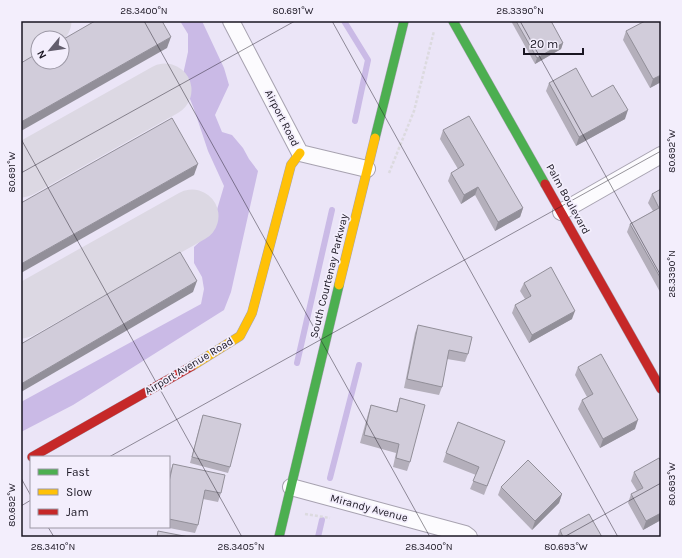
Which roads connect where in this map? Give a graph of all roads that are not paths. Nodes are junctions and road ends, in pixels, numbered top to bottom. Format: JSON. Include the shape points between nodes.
{"nodes":[{"id":1,"x":231,"y":21,"type":"edge"},
{"id":2,"x":404,"y":21,"type":"edge"},
{"id":3,"x":453,"y":21,"type":"edge"},
{"id":4,"x":300,"y":153,"type":"junction"},
{"id":5,"x":661,"y":155,"type":"edge"},
{"id":6,"x":367,"y":170,"type":"junction"},
{"id":7,"x":561,"y":212,"type":"junction"},
{"id":8,"x":661,"y":389,"type":"edge"},
{"id":9,"x":34,"y":456,"type":"edge"},
{"id":10,"x":30,"y":458,"type":"edge"},
{"id":11,"x":21,"y":463,"type":"edge"},
{"id":12,"x":291,"y":487,"type":"junction"},
{"id":13,"x":279,"y":537,"type":"edge"},
{"id":14,"x":469,"y":537,"type":"edge"}],
"edges":[{"from":1,"to":4,"type":"street","name":"Airport Road"},
{"from":2,"to":6,"type":"street","name":"South Courtenay Parkway"},
{"from":3,"to":7,"type":"street","name":"Palm Boulevard"},
{"from":4,"to":6,"type":"street","name":"Airport Road"},
{"from":4,"to":9,"type":"street","name":"Airport Avenue Road","via":[[291,165],[252,313],[240,336]]},
{"from":5,"to":7,"type":"street"},
{"from":6,"to":12,"type":"street","name":"South Courtenay Parkway"},
{"from":7,"to":8,"type":"street","name":"Palm Boulevard"},
{"from":10,"to":11,"type":"street","name":"Airport Avenue Road"},
{"from":12,"to":13,"type":"street","name":"South Courtenay Parkway"},
{"from":12,"to":14,"type":"street","name":"Mirandy Avenue"}]}
